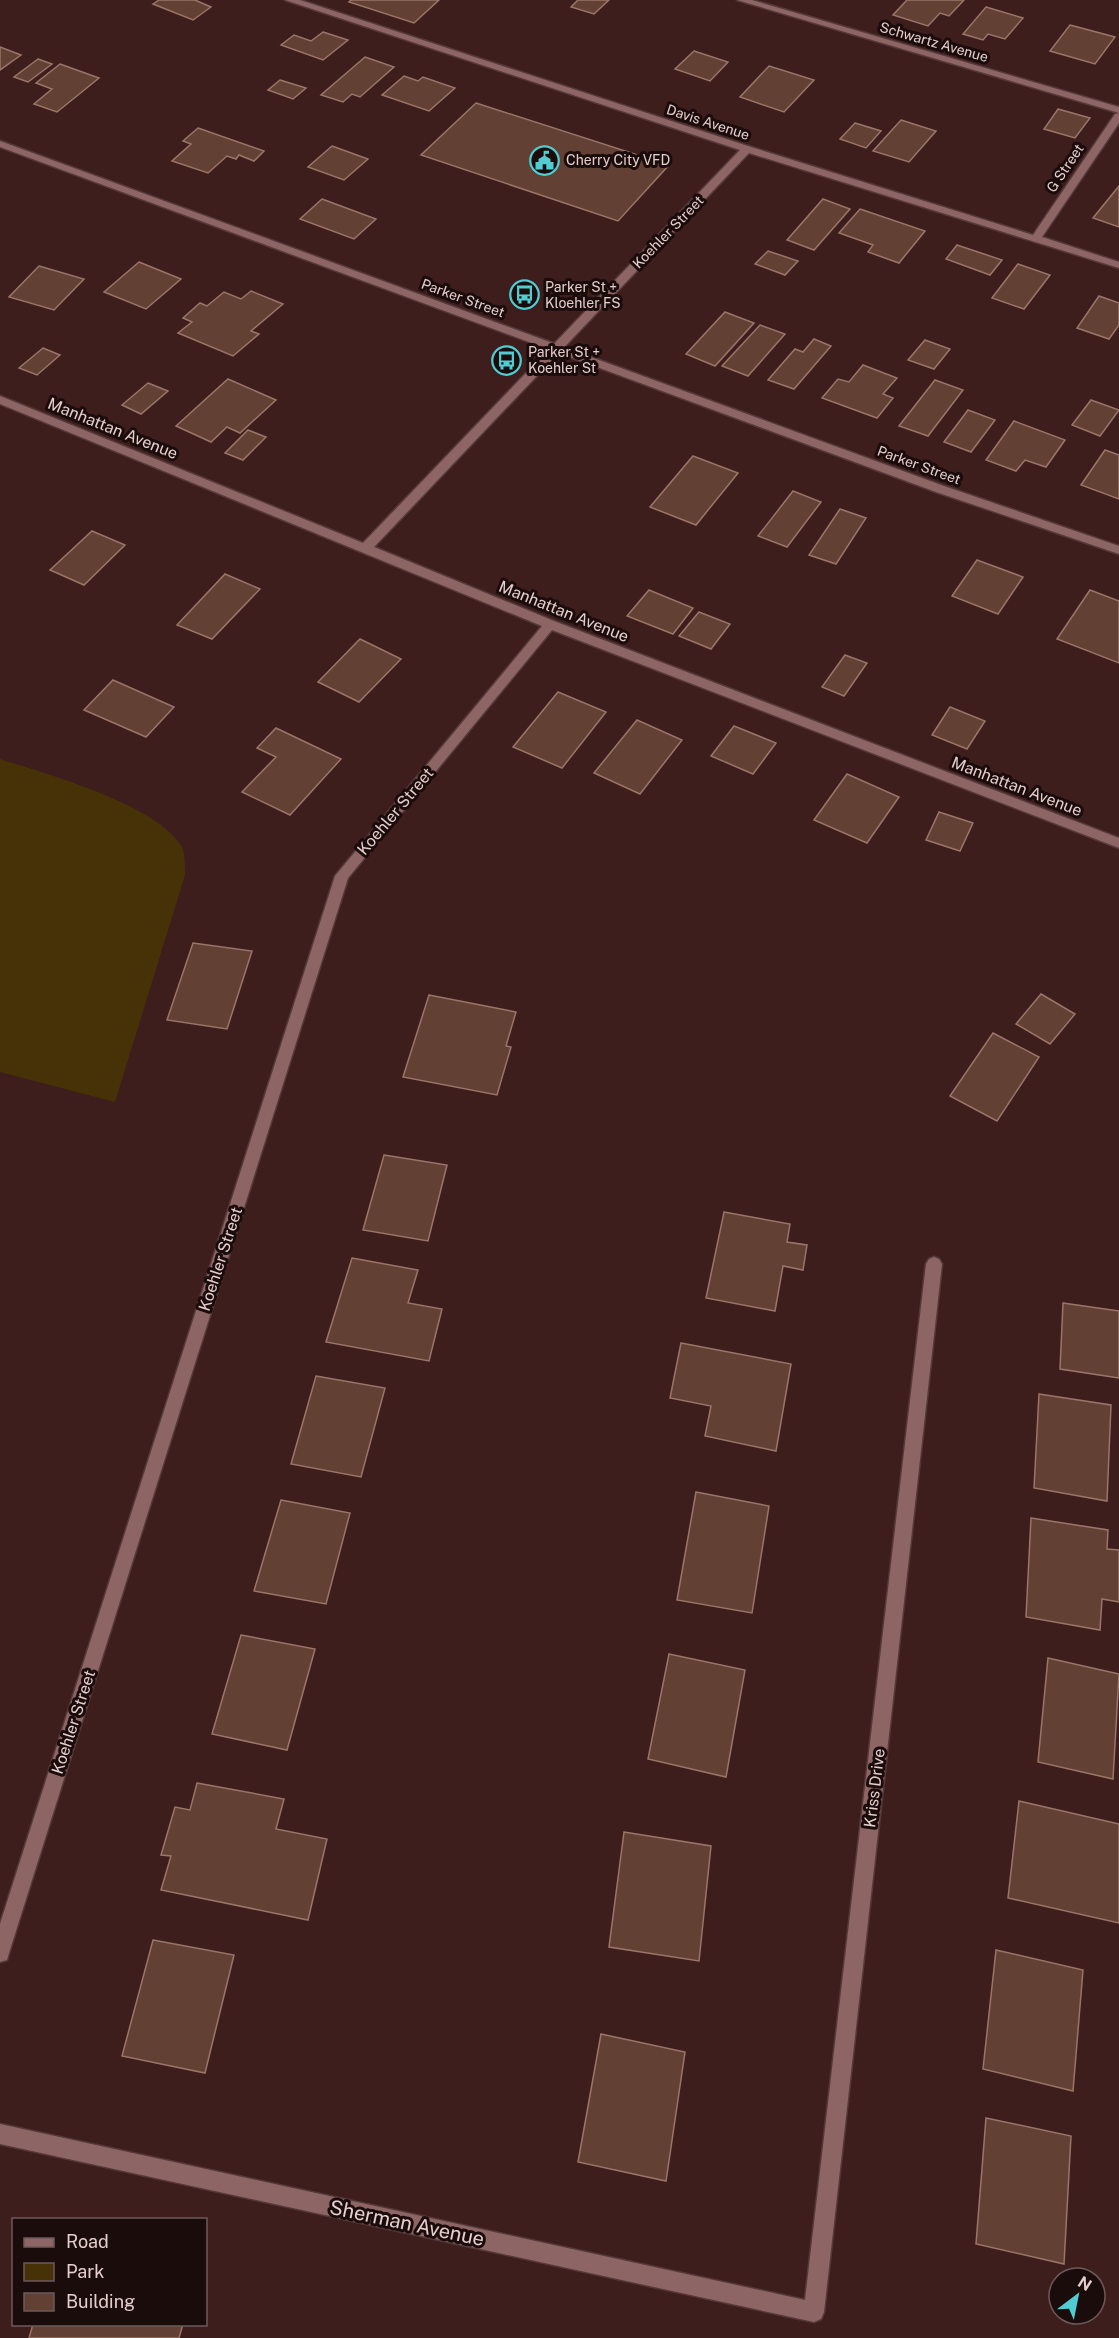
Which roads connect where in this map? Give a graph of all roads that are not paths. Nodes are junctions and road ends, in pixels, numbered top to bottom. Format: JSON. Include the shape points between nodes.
{"nodes":[{"id":1,"x":290,"y":0,"type":"edge"},
{"id":2,"x":742,"y":0,"type":"edge"},
{"id":3,"x":1119,"y":110,"type":"edge"},
{"id":4,"x":1119,"y":116,"type":"edge"},
{"id":5,"x":0,"y":144,"type":"edge"},
{"id":6,"x":747,"y":149,"type":"junction"},
{"id":7,"x":1036,"y":238,"type":"junction"},
{"id":8,"x":1119,"y":265,"type":"edge"},
{"id":9,"x":556,"y":348,"type":"junction"},
{"id":10,"x":0,"y":400,"type":"edge"},
{"id":11,"x":365,"y":549,"type":"junction"},
{"id":12,"x":1119,"y":550,"type":"edge"},
{"id":13,"x":550,"y":624,"type":"junction"},
{"id":14,"x":1119,"y":843,"type":"edge"},
{"id":15,"x":934,"y":1264,"type":"dead end"},
{"id":16,"x":0,"y":1953,"type":"edge"},
{"id":17,"x":0,"y":2134,"type":"edge"},
{"id":18,"x":814,"y":2312,"type":"joint"}],
"edges":[{"from":1,"to":6,"type":"street","name":"Davis Avenue"},
{"from":2,"to":3,"type":"street","name":"Schwartz Avenue"},
{"from":4,"to":7,"type":"street","name":"G Street"},
{"from":5,"to":9,"type":"street","name":"Parker Street"},
{"from":6,"to":7,"type":"street","name":"Davis Avenue"},
{"from":6,"to":9,"type":"street","name":"Koehler Street"},
{"from":7,"to":8,"type":"street","name":"Davis Avenue"},
{"from":9,"to":11,"type":"street","name":"Koehler Street"},
{"from":9,"to":12,"type":"street","name":"Parker Street","via":[[940,489]]},
{"from":10,"to":11,"type":"street","name":"Manhattan Avenue"},
{"from":11,"to":13,"type":"street","name":"Manhattan Avenue"},
{"from":13,"to":14,"type":"street","name":"Manhattan Avenue"},
{"from":13,"to":16,"type":"street","name":"Koehler Street","via":[[342,876]]},
{"from":15,"to":18,"type":"street","name":"Kriss Drive"},
{"from":17,"to":18,"type":"street","name":"Sherman Avenue"}]}
